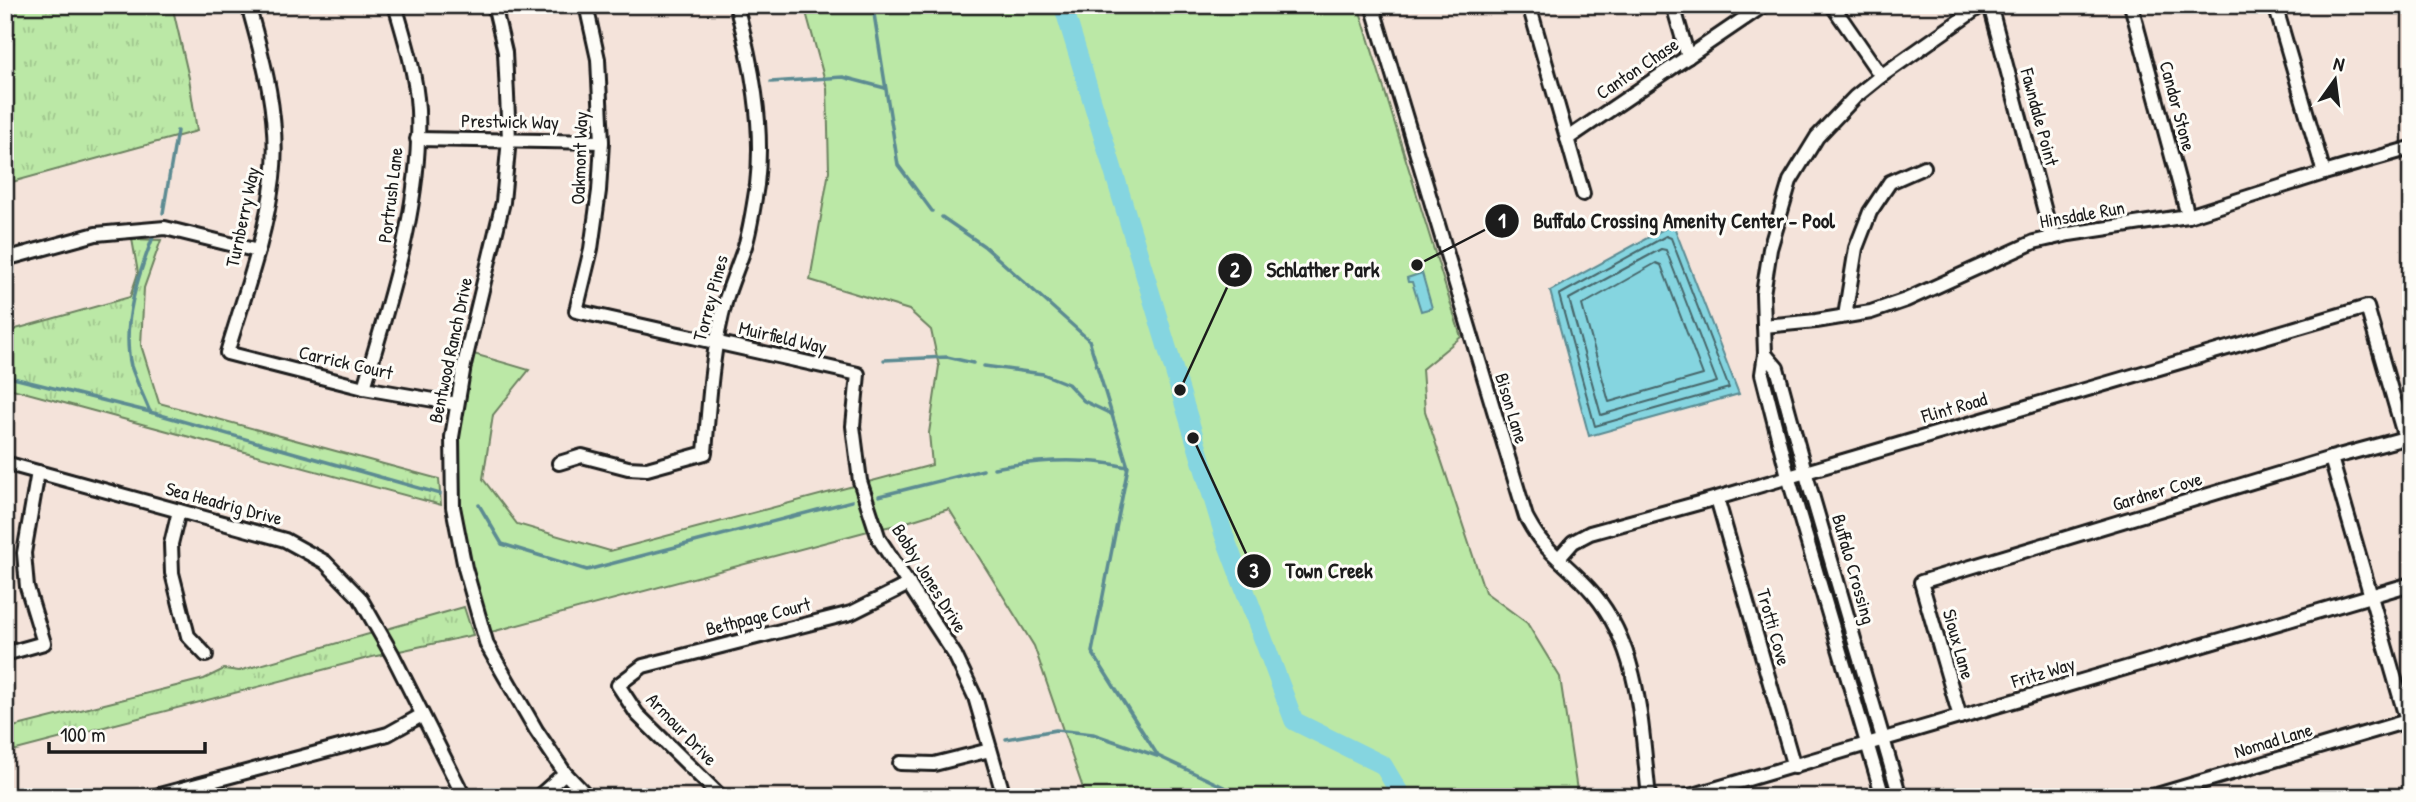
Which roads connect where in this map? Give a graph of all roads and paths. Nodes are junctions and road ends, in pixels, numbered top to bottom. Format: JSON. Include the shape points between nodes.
{"nodes":[{"id":1,"x":248,"y":5,"type":"edge"},
{"id":2,"x":395,"y":5,"type":"edge"},
{"id":3,"x":494,"y":5,"type":"edge"},
{"id":4,"x":586,"y":5,"type":"edge"},
{"id":5,"x":736,"y":5,"type":"edge"},
{"id":6,"x":1372,"y":5,"type":"edge"},
{"id":7,"x":1529,"y":5,"type":"edge"},
{"id":8,"x":1673,"y":5,"type":"edge"},
{"id":9,"x":1764,"y":5,"type":"edge"},
{"id":10,"x":1832,"y":5,"type":"edge"},
{"id":11,"x":1982,"y":5,"type":"edge"},
{"id":12,"x":1990,"y":5,"type":"edge"},
{"id":13,"x":2130,"y":5,"type":"edge"},
{"id":14,"x":2275,"y":5,"type":"edge"},
{"id":15,"x":1688,"y":57,"type":"junction"},
{"id":16,"x":1881,"y":76,"type":"junction"},
{"id":17,"x":417,"y":139,"type":"junction"},
{"id":18,"x":509,"y":139,"type":"junction"},
{"id":19,"x":1567,"y":139,"type":"junction"},
{"id":20,"x":602,"y":142,"type":"junction"},
{"id":21,"x":2411,"y":148,"type":"edge"},
{"id":22,"x":1924,"y":167,"type":"dead end"},
{"id":23,"x":2324,"y":173,"type":"junction"},
{"id":24,"x":1583,"y":194,"type":"dead end"},
{"id":25,"x":2188,"y":216,"type":"junction"},
{"id":26,"x":2052,"y":238,"type":"junction"},
{"id":27,"x":258,"y":251,"type":"junction"},
{"id":28,"x":5,"y":259,"type":"edge"},
{"id":29,"x":2367,"y":307,"type":"joint"},
{"id":30,"x":576,"y":311,"type":"joint"},
{"id":31,"x":1845,"y":316,"type":"junction"},
{"id":32,"x":1764,"y":326,"type":"junction"},
{"id":33,"x":717,"y":342,"type":"junction"},
{"id":34,"x":227,"y":353,"type":"joint"},
{"id":35,"x":1765,"y":355,"type":"junction"},
{"id":36,"x":858,"y":374,"type":"joint"},
{"id":37,"x":364,"y":388,"type":"junction"},
{"id":38,"x":457,"y":404,"type":"junction"},
{"id":39,"x":2331,"y":458,"type":"junction"},
{"id":40,"x":5,"y":463,"type":"edge"},
{"id":41,"x":559,"y":463,"type":"dead end"},
{"id":42,"x":1805,"y":471,"type":"junction"},
{"id":43,"x":38,"y":472,"type":"junction"},
{"id":44,"x":1788,"y":476,"type":"junction"},
{"id":45,"x":1717,"y":498,"type":"junction"},
{"id":46,"x":179,"y":511,"type":"junction"},
{"id":47,"x":1559,"y":558,"type":"junction"},
{"id":48,"x":1921,"y":582,"type":"joint"},
{"id":49,"x":909,"y":584,"type":"junction"},
{"id":50,"x":2411,"y":584,"type":"edge"},
{"id":51,"x":2371,"y":595,"type":"junction"},
{"id":52,"x":5,"y":654,"type":"edge"},
{"id":53,"x":206,"y":655,"type":"dead end"},
{"id":54,"x":618,"y":685,"type":"joint"},
{"id":55,"x":422,"y":715,"type":"junction"},
{"id":56,"x":1960,"y":717,"type":"junction"},
{"id":57,"x":1883,"y":738,"type":"junction"},
{"id":58,"x":1867,"y":743,"type":"junction"},
{"id":59,"x":990,"y":750,"type":"junction"},
{"id":60,"x":900,"y":763,"type":"dead end"},
{"id":61,"x":1794,"y":767,"type":"junction"},
{"id":62,"x":565,"y":773,"type":"junction"},
{"id":63,"x":152,"y":797,"type":"edge"},
{"id":64,"x":464,"y":797,"type":"edge"},
{"id":65,"x":538,"y":797,"type":"edge"},
{"id":66,"x":588,"y":797,"type":"edge"},
{"id":67,"x":721,"y":797,"type":"edge"},
{"id":68,"x":1004,"y":797,"type":"edge"},
{"id":69,"x":1649,"y":797,"type":"edge"},
{"id":70,"x":1687,"y":797,"type":"edge"},
{"id":71,"x":1882,"y":797,"type":"edge"},
{"id":72,"x":1900,"y":797,"type":"edge"},
{"id":73,"x":2150,"y":797,"type":"edge"}],
"edges":[{"from":1,"to":27,"type":"street","name":"Turnberry Way","via":[[269,83],[274,131],[273,178]]},
{"from":2,"to":17,"type":"street","name":"Portrush Lane","via":[[410,59],[418,110]]},
{"from":3,"to":18,"type":"street","name":"Bentwood Ranch Drive","via":[[505,52]]},
{"from":4,"to":20,"type":"street","name":"Oakmont Way","via":[[598,59]]},
{"from":5,"to":33,"type":"street","name":"Torrey Pines","via":[[753,75],[759,136],[757,184],[747,240]]},
{"from":6,"to":47,"type":"street","name":"Bison Lane","via":[[1519,501],[1543,543]]},
{"from":7,"to":19,"type":"street"},
{"from":8,"to":15,"type":"street"},
{"from":9,"to":15,"type":"street","name":"Canton Chase"},
{"from":10,"to":16,"type":"street"},
{"from":11,"to":16,"type":"street","name":"Buffalo Crossing"},
{"from":12,"to":26,"type":"street","name":"Fawndale Point"},
{"from":13,"to":25,"type":"street","name":"Candor Stone"},
{"from":14,"to":23,"type":"street"},
{"from":15,"to":19,"type":"street","name":"Canton Chase"},
{"from":16,"to":32,"type":"street","name":"Buffalo Crossing","via":[[1817,136],[1790,181],[1770,249]]},
{"from":17,"to":18,"type":"street","name":"Prestwick Way"},
{"from":17,"to":37,"type":"street","name":"Portrush Lane","via":[[410,220]]},
{"from":18,"to":20,"type":"street","name":"Prestwick Way"},
{"from":18,"to":38,"type":"street","name":"Bentwood Ranch Drive","via":[[503,202]]},
{"from":19,"to":24,"type":"street"},
{"from":20,"to":30,"type":"street","name":"Oakmont Way","via":[[591,249]]},
{"from":21,"to":23,"type":"street","name":"Hinsdale Run"},
{"from":22,"to":31,"type":"street","via":[[1889,182],[1870,212],[1856,248]]},
{"from":23,"to":25,"type":"street","name":"Hinsdale Run"},
{"from":25,"to":26,"type":"street","name":"Hinsdale Run"},
{"from":26,"to":31,"type":"street","name":"Hinsdale Run","via":[[2014,250],[1906,300]]},
{"from":27,"to":28,"type":"street","via":[[165,228],[96,234]]},
{"from":27,"to":34,"type":"street","name":"Turnberry Way"},
{"from":29,"to":39,"type":"street","name":"Gardner Cove","via":[[2405,438]]},
{"from":29,"to":42,"type":"street","name":"Flint Road"},
{"from":30,"to":33,"type":"street","name":"Muirfield Way"},
{"from":31,"to":32,"type":"street","name":"Hinsdale Run"},
{"from":32,"to":35,"type":"street","name":"Buffalo Crossing"},
{"from":33,"to":36,"type":"street","name":"Muirfield Way"},
{"from":33,"to":41,"type":"street","name":"Torrey Pines","via":[[705,453],[647,469],[582,456]]},
{"from":34,"to":37,"type":"street","name":"Carrick Court"},
{"from":35,"to":42,"type":"street","name":"Buffalo Crossing","via":[[1777,368]]},
{"from":35,"to":44,"type":"street","name":"Buffalo Crossing","via":[[1762,374]]},
{"from":36,"to":49,"type":"street","name":"Bobby Jones Drive","via":[[853,426],[860,481],[879,539]]},
{"from":37,"to":38,"type":"street","name":"Carrick Court"},
{"from":38,"to":62,"type":"street","name":"Bentwood Ranch Drive","via":[[452,438],[453,508],[487,645]]},
{"from":39,"to":48,"type":"street","name":"Gardner Cove"},
{"from":39,"to":51,"type":"street"},
{"from":40,"to":43,"type":"street","name":"Sea Headrig Drive"},
{"from":42,"to":44,"type":"street","name":"Flint Road"},
{"from":42,"to":57,"type":"street","name":"Buffalo Crossing"},
{"from":43,"to":46,"type":"street","name":"Sea Headrig Drive"},
{"from":43,"to":52,"type":"street","via":[[23,553],[27,587],[44,643]]},
{"from":44,"to":45,"type":"street","name":"Flint Road"},
{"from":44,"to":58,"type":"street","name":"Buffalo Crossing"},
{"from":45,"to":47,"type":"street","name":"Flint Road","via":[[1590,533],[1573,542]]},
{"from":45,"to":61,"type":"street","name":"Trotti Cove"},
{"from":46,"to":53,"type":"street","via":[[171,544],[172,573],[188,636]]},
{"from":46,"to":55,"type":"street","name":"Sea Headrig Drive","via":[[285,540],[325,562],[360,598]]},
{"from":47,"to":69,"type":"street","name":"Bison Lane","via":[[1595,594],[1629,658]]},
{"from":48,"to":56,"type":"street","name":"Sioux Lane"},
{"from":49,"to":54,"type":"street","name":"Bethpage Court","via":[[851,613],[643,666]]},
{"from":49,"to":59,"type":"street","name":"Bobby Jones Drive","via":[[955,655],[975,696]]},
{"from":50,"to":51,"type":"street","name":"Fritz Way"},
{"from":51,"to":56,"type":"street","name":"Fritz Way"},
{"from":51,"to":73,"type":"street","name":"Nomad Lane","via":[[2407,720]]},
{"from":54,"to":67,"type":"street","name":"Armour Drive","via":[[637,714]]},
{"from":55,"to":63,"type":"street","via":[[388,734]]},
{"from":55,"to":64,"type":"street","name":"Sea Headrig Drive"},
{"from":56,"to":57,"type":"street","name":"Fritz Way"},
{"from":57,"to":58,"type":"street","name":"Fritz Way"},
{"from":57,"to":72,"type":"street","name":"Buffalo Crossing"},
{"from":58,"to":61,"type":"street","name":"Fritz Way"},
{"from":58,"to":71,"type":"street","name":"Buffalo Crossing"},
{"from":59,"to":60,"type":"street","via":[[934,764]]},
{"from":59,"to":68,"type":"street","name":"Bobby Jones Drive"},
{"from":61,"to":70,"type":"street","name":"Fritz Way"},
{"from":62,"to":65,"type":"street"},
{"from":62,"to":66,"type":"street","name":"Bentwood Ranch Drive"}]}
